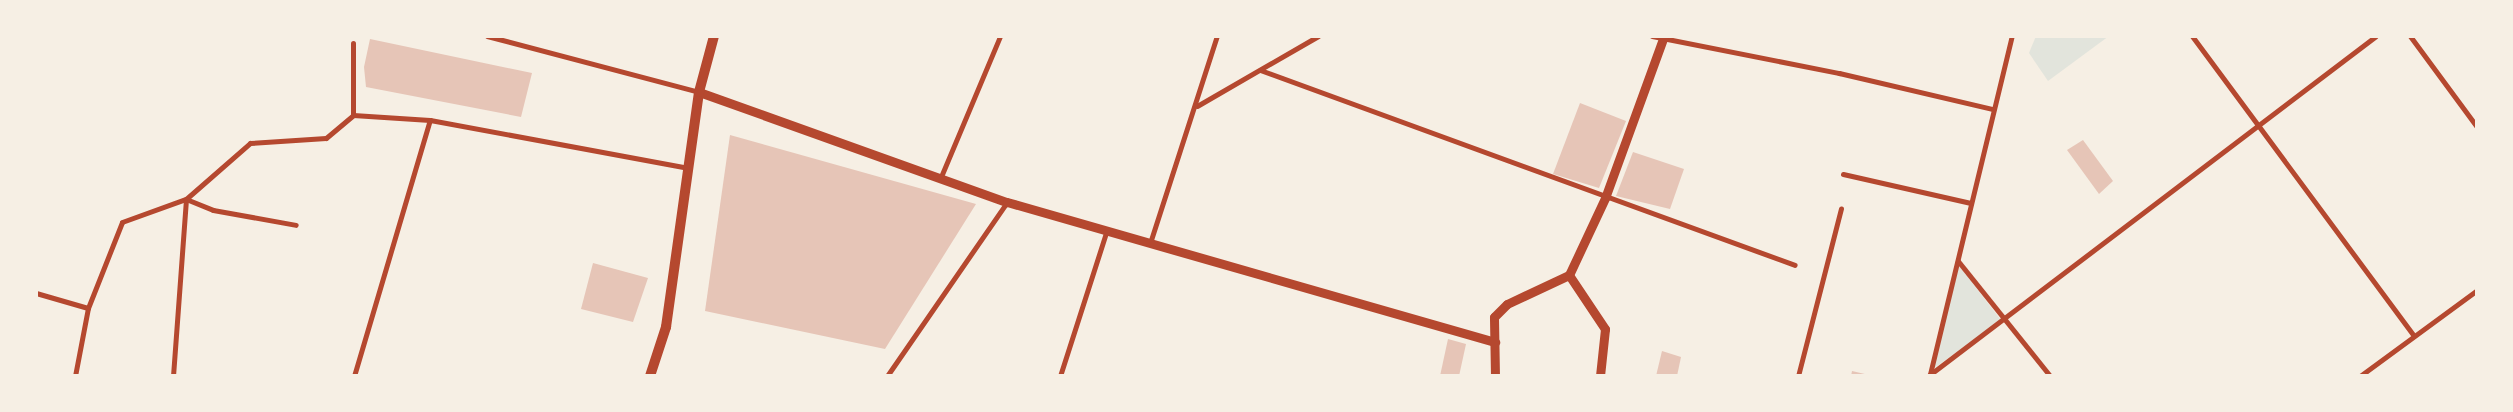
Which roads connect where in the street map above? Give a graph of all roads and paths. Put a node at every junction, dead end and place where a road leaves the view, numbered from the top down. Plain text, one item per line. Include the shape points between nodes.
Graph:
1 (487, 36) edge
2 (714, 36) edge
3 (1000, 36) edge
4 (1217, 36) edge
5 (1318, 36) edge
6 (1652, 36) edge
7 (2012, 36) edge
8 (2192, 36) edge
9 (2376, 36) edge
10 (2410, 36) edge
11 (1663, 38) edge
12 (353, 43) dead end
13 (1260, 70) junction
14 (699, 92) junction
15 (1197, 106) junction
16 (1992, 109) junction
17 (353, 115) junction
18 (430, 120) junction
19 (2259, 126) junction
20 (2477, 128) edge
21 (689, 168) junction
22 (1843, 174) dead end
23 (940, 179) junction
24 (1605, 198) junction
25 (186, 199) junction
26 (1007, 202) junction
27 (1971, 203) junction
28 (1841, 208) dead end
29 (296, 225) dead end
30 (1107, 230) junction
31 (1150, 242) junction
32 (1958, 262) junction
33 (1795, 264) dead end
34 (1569, 275) junction
35 (2477, 290) edge
36 (36, 293) edge
37 (88, 308) junction
38 (2004, 321) junction
39 (2414, 336) junction
40 (1495, 342) junction
41 (1930, 375) edge
42 (75, 376) edge
43 (173, 376) edge
44 (354, 376) edge
45 (650, 376) edge
46 (887, 376) edge
47 (1060, 376) edge
48 (1495, 376) edge
49 (1600, 376) edge
50 (1798, 376) edge
51 (2050, 376) edge
52 (2360, 376) edge

1 - 14 street
2 - 14 main road
3 - 23 street
4 - 15 street
5 - 13 street
6 - 11 street
7 - 16 street
8 - 19 street
9 - 19 street
10 - 20 street
11 - 16 street via 1839,72
11 - 24 street
12 - 17 street
13 - 15 street
13 - 24 street
14 - 21 main road
14 - 23 street
15 - 31 street
16 - 27 street
17 - 18 street
17 - 25 street via 326,138 250,143
18 - 21 street
18 - 44 street
19 - 38 street
19 - 39 street
21 - 45 main road via 666,326
22 - 27 street
23 - 26 street
24 - 33 street
24 - 34 street
25 - 29 street via 213,210
25 - 37 street via 122,222
25 - 43 street
26 - 30 street
26 - 46 street
27 - 32 street
28 - 50 street
30 - 31 street
30 - 47 street
31 - 40 street
32 - 38 street
32 - 41 street
34 - 40 street via 1507,304 1494,317
34 - 49 street via 1604,329
35 - 39 street
36 - 37 street
37 - 42 street
38 - 41 street
38 - 51 street
39 - 52 street
40 - 48 street

